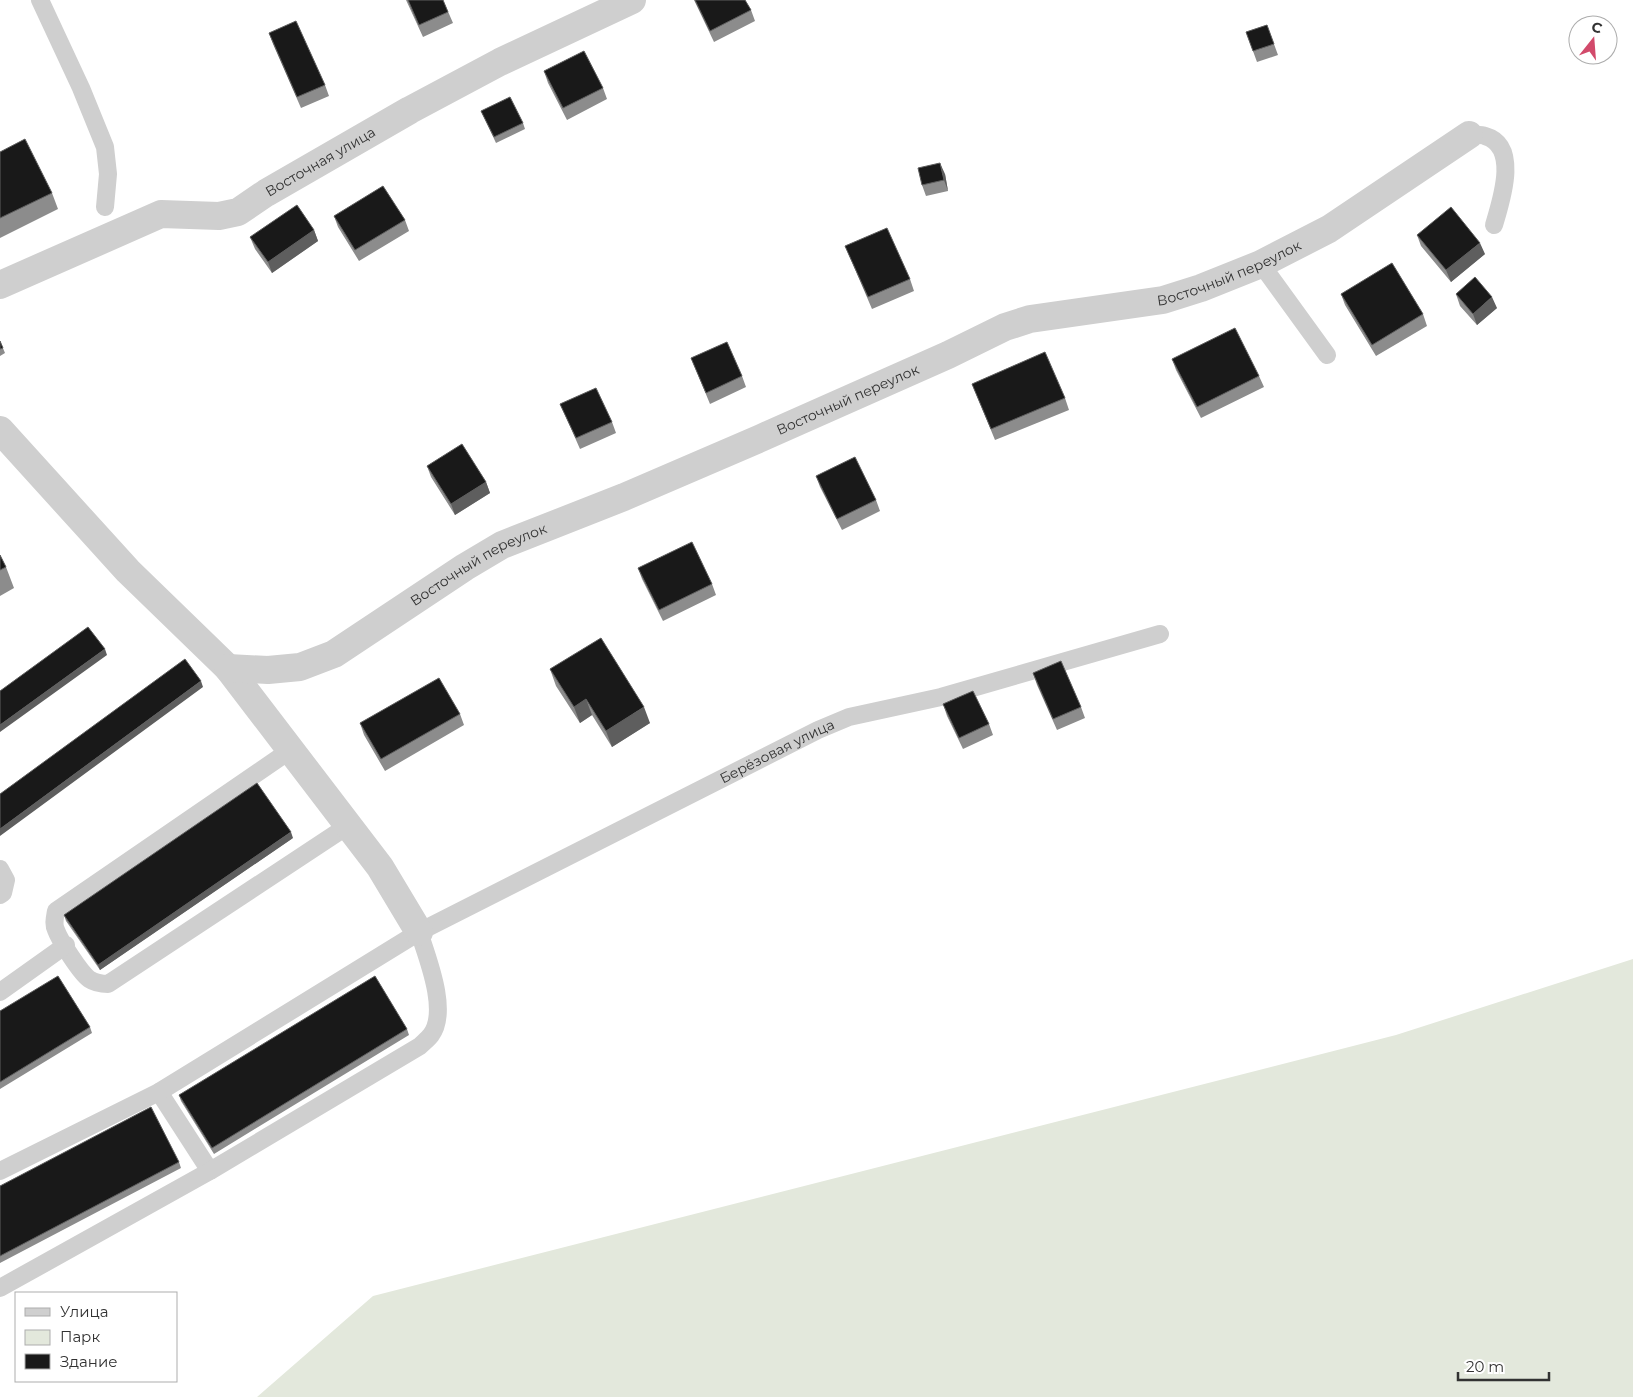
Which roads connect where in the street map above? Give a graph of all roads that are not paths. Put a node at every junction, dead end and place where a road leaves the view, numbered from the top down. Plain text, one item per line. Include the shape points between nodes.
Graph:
1 (40, 0) edge
2 (632, 0) edge
3 (1469, 135) joint
4 (105, 207) dead end
5 (1494, 225) dead end
6 (1261, 264) junction
7 (0, 285) edge
8 (1327, 355) dead end
9 (0, 430) edge
10 (1160, 634) dead end
11 (228, 668) junction
12 (292, 749) junction
13 (349, 825) junction
14 (0, 869) edge
15 (0, 895) edge
16 (419, 932) junction
17 (66, 945) junction
18 (0, 992) edge
19 (159, 1092) junction
20 (0, 1171) edge
21 (210, 1171) junction
22 (0, 1288) edge

1 - 4 lane via 105,147 108,174
2 - 7 street, Восточная улица via 500,62 410,110 266,192 238,212 219,216 161,214
3 - 5 lane via 1485,136 1498,144 1506,166 1504,190
3 - 6 street, Восточный переулок via 1329,229
6 - 8 lane
6 - 11 street, Восточный переулок via 1163,300 1030,319 1005,327 752,442 502,545 334,654 300,667 268,670
9 - 11 street via 128,570
10 - 16 lane, Берёзовая улица via 941,697 849,717
11 - 12 street
12 - 13 street
12 - 17 lane via 56,911 56,930
13 - 16 street via 380,867
13 - 17 lane via 108,984 89,978 72,958
14 - 15 lane via 6,880 4,893
16 - 19 lane, Берёзовая улица
16 - 21 lane via 438,995 437,1022 432,1034 420,1046
17 - 18 lane
19 - 20 lane, Берёзовая улица
19 - 21 lane
21 - 22 lane

